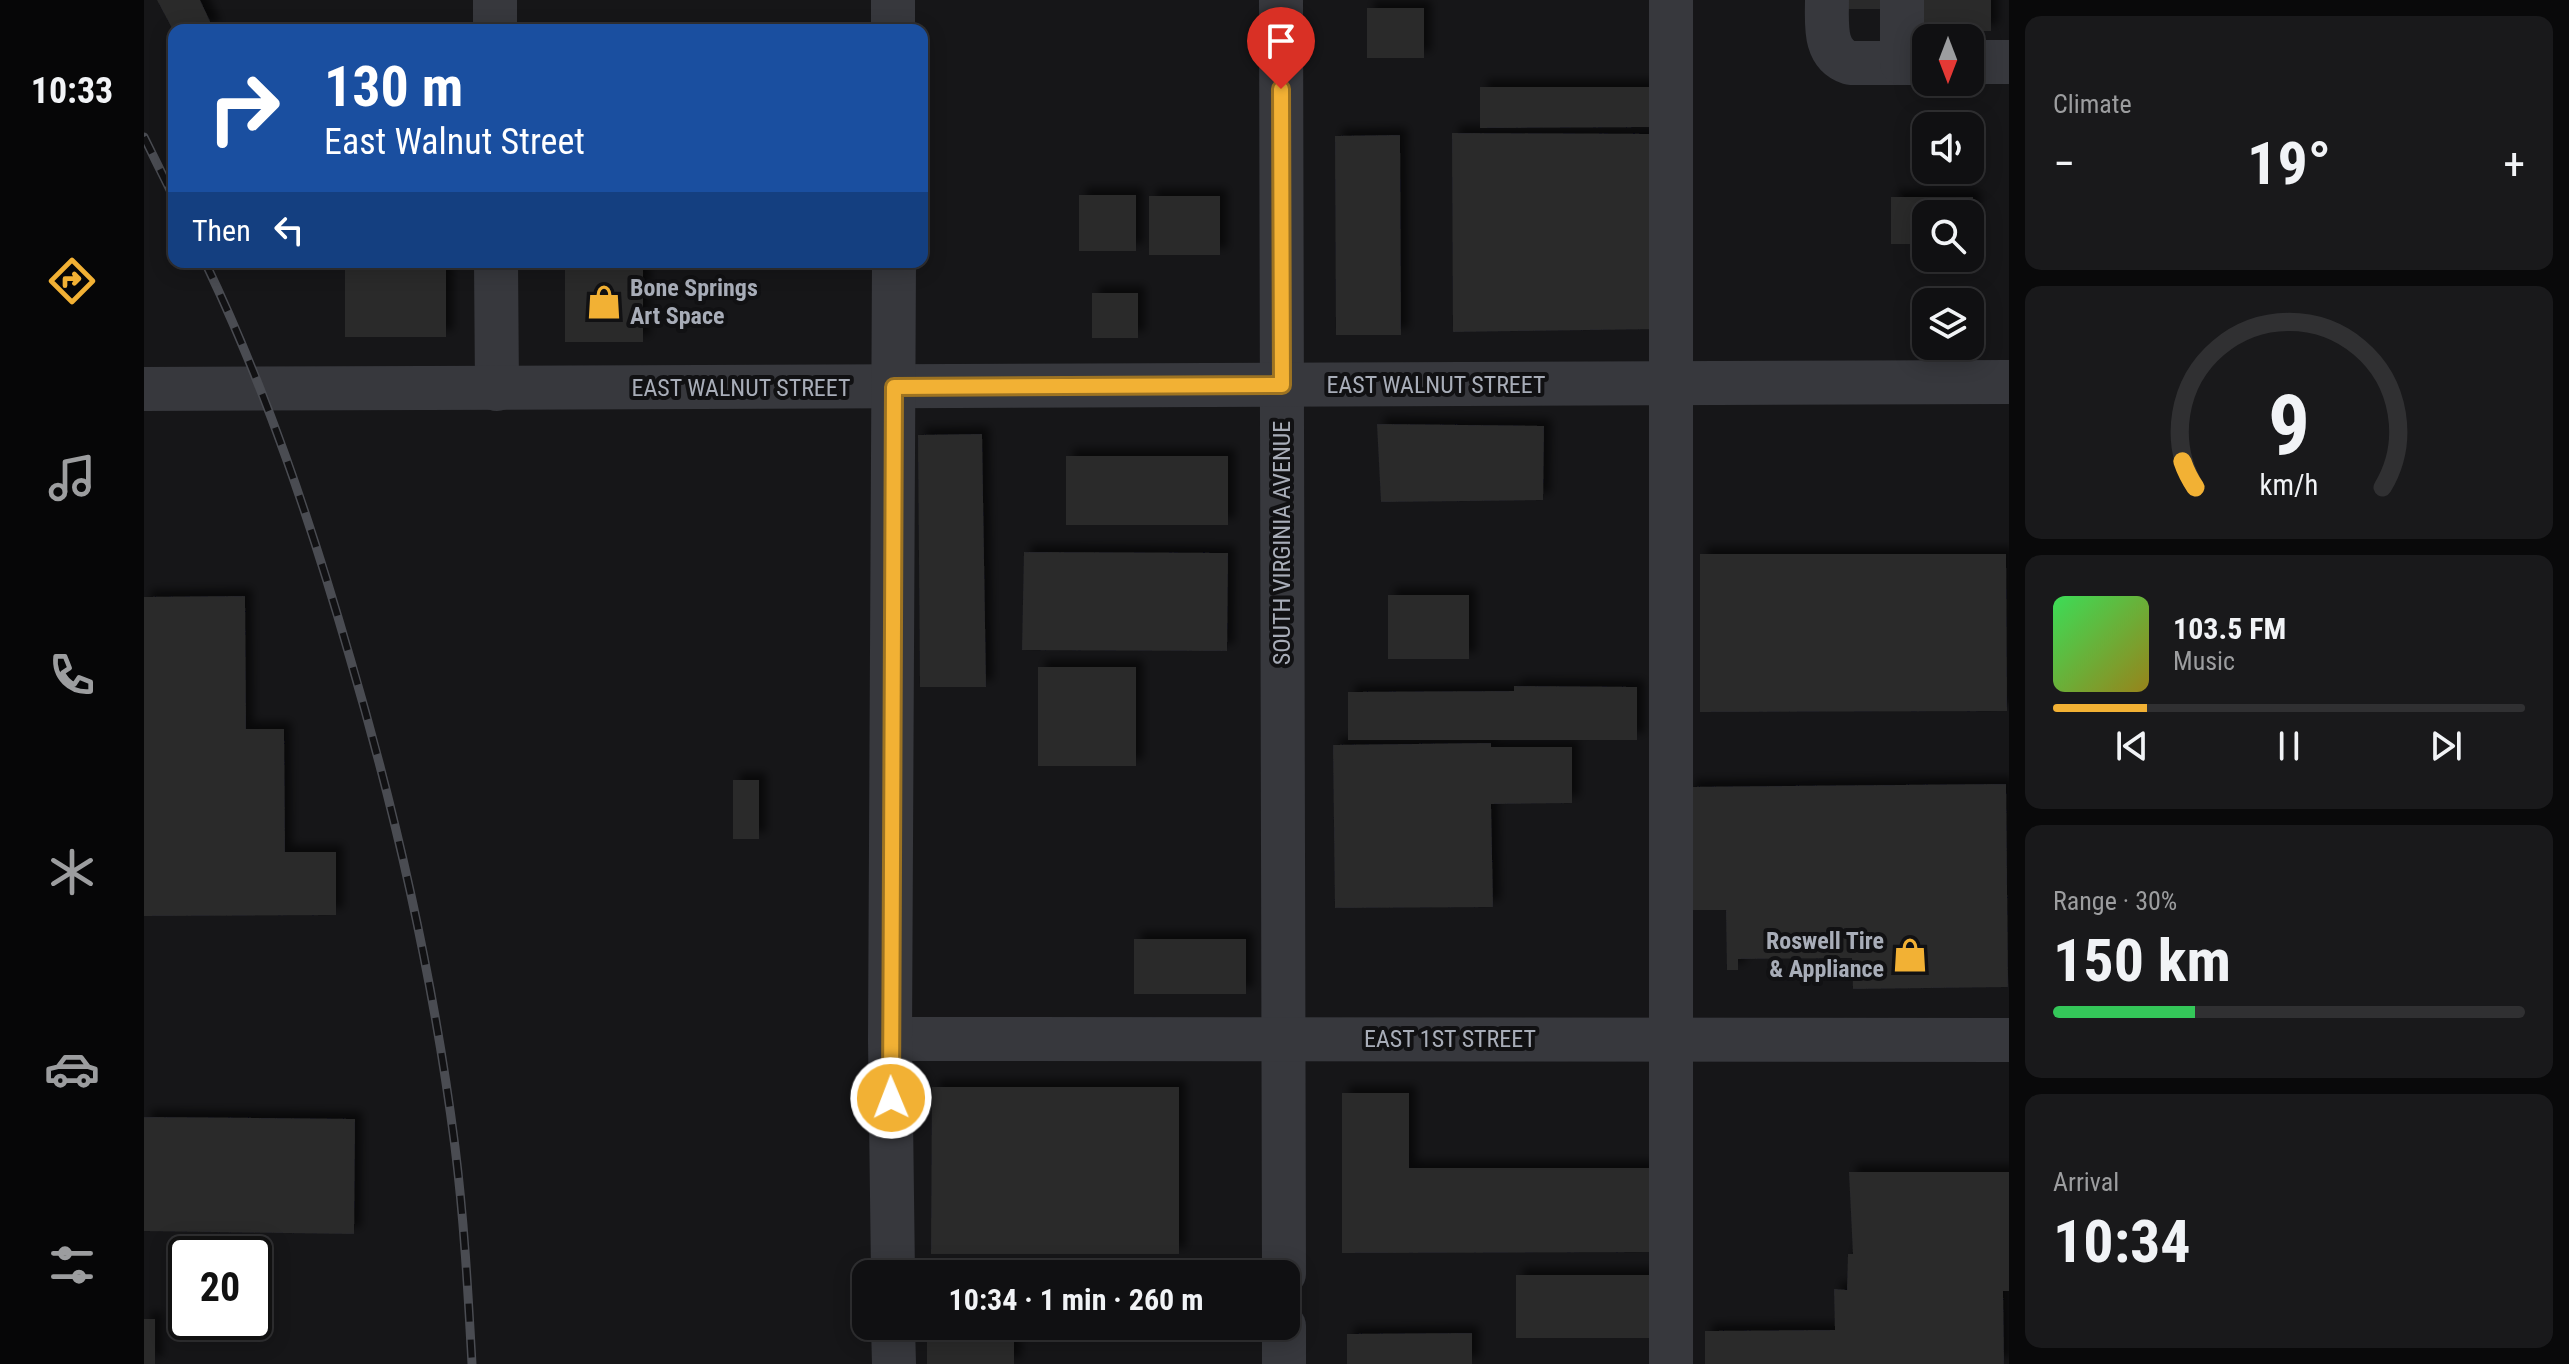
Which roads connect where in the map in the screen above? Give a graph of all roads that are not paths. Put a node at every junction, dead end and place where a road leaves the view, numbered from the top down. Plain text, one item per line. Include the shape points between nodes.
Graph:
1 (495, 0) edge
2 (893, 0) edge
3 (1281, 0) edge
4 (1671, 0) edge
5 (1827, 0) edge
6 (1902, 0) edge
7 (495, 24) edge
8 (893, 24) edge
9 (1912, 52) edge
10 (1984, 62) edge
11 (2009, 62) edge
12 (1912, 63) edge
13 (496, 268) edge
14 (894, 268) edge
15 (2009, 382) edge
16 (1671, 384) junction
17 (1282, 385) junction
18 (894, 387) junction
19 (144, 389) edge
20 (497, 389) junction
21 (890, 1039) junction
22 (1282, 1039) junction
23 (1670, 1039) junction
24 (2009, 1040) edge
25 (893, 1260) edge
26 (1284, 1260) edge
27 (893, 1340) edge
28 (1284, 1340) edge
29 (894, 1364) edge
30 (1284, 1364) edge
31 (1671, 1364) edge

1 - 7 street
2 - 8 street
3 - 17 street, SOUTH VIRGINIA AVENUE
4 - 16 street
5 - 12 street via 1827,34 1839,59
6 - 9 street
10 - 11 street
13 - 20 street
14 - 18 street
15 - 16 street, EAST WALNUT STREET
16 - 17 street, EAST WALNUT STREET
16 - 23 street
17 - 18 street, EAST WALNUT STREET
17 - 22 street, SOUTH VIRGINIA AVENUE
18 - 20 street, EAST WALNUT STREET
18 - 21 street
19 - 20 street, EAST WALNUT STREET
21 - 22 street, EAST 1ST STREET
21 - 25 street
22 - 23 street, EAST 1ST STREET
22 - 26 street, SOUTH VIRGINIA AVENUE
23 - 24 street, EAST 1ST STREET
23 - 31 street
27 - 29 street
28 - 30 street

